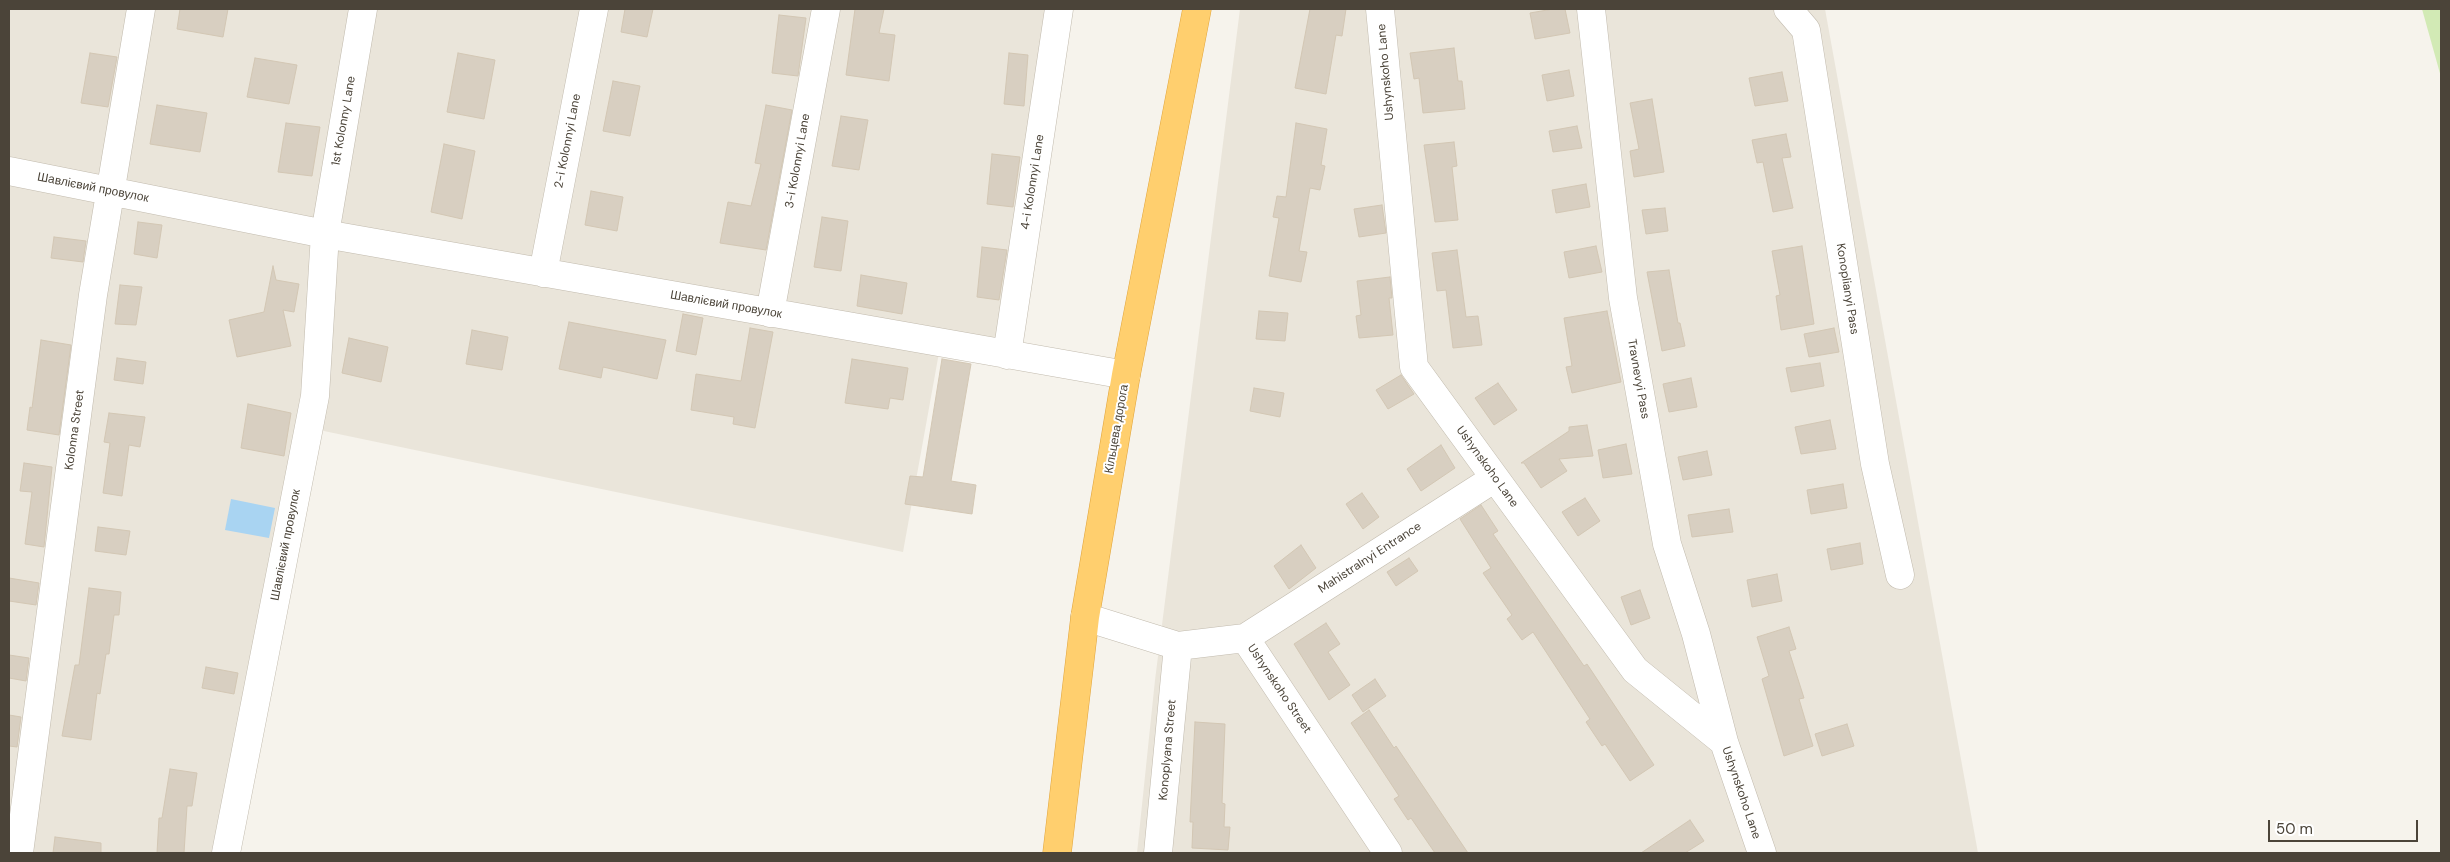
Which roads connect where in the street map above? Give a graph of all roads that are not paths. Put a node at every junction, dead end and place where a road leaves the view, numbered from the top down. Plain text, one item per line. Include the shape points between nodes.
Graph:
1 (141, 9) edge
2 (363, 9) edge
3 (594, 9) edge
4 (826, 9) edge
5 (1059, 9) edge
6 (1197, 9) edge
7 (1380, 9) edge
8 (1591, 9) edge
9 (1788, 9) edge
10 (9, 171) edge
11 (111, 191) junction
12 (325, 234) junction
13 (543, 273) junction
14 (770, 313) junction
15 (1007, 355) junction
16 (1126, 376) junction
17 (1495, 478) junction
18 (1900, 574) dead end
19 (1085, 617) junction
20 (1246, 638) junction
21 (1178, 646) junction
22 (1724, 742) junction
23 (19, 853) edge
24 (226, 853) edge
25 (1057, 853) edge
26 (1158, 853) edge
27 (1388, 853) edge
28 (1762, 853) edge

1 - 11 street, Kolonna Street
2 - 12 street, 1st Kolonny Lane
3 - 13 street, 2-i Kolonnyi Lane
4 - 14 street, 3-i Kolonnyi Lane
5 - 15 street, 4-i Kolonnyi Lane
6 - 16 highway, Кільцева дорога
7 - 17 street, Ushynskoho Lane via 1414,367
8 - 22 street, Travnevyi Pass via 1623,298 1666,534
9 - 18 street, Konoplianyi Pass via 1806,30 1875,464
10 - 11 street, Шавлієвий провулок
11 - 12 street, Шавлієвий провулок
11 - 23 street, Kolonna Street via 92,305
12 - 13 street, Шавлієвий провулок
12 - 24 street, Шавлієвий провулок via 315,396
13 - 14 street, Шавлієвий провулок
14 - 15 street, Шавлієвий провулок
15 - 16 street, Шавлієвий провулок
16 - 19 highway, Кільцева дорога
17 - 20 street, Mahistralnyi Entrance
17 - 22 street, Ushynskoho Lane via 1635,670
19 - 21 street, Ushynskoho Street
19 - 25 highway, Кільцева дорога
20 - 21 street, Ushynskoho Street
20 - 27 street, Ushynskoho Street
21 - 26 street, Konoplyana Street
22 - 28 street, Ushynskoho Lane

